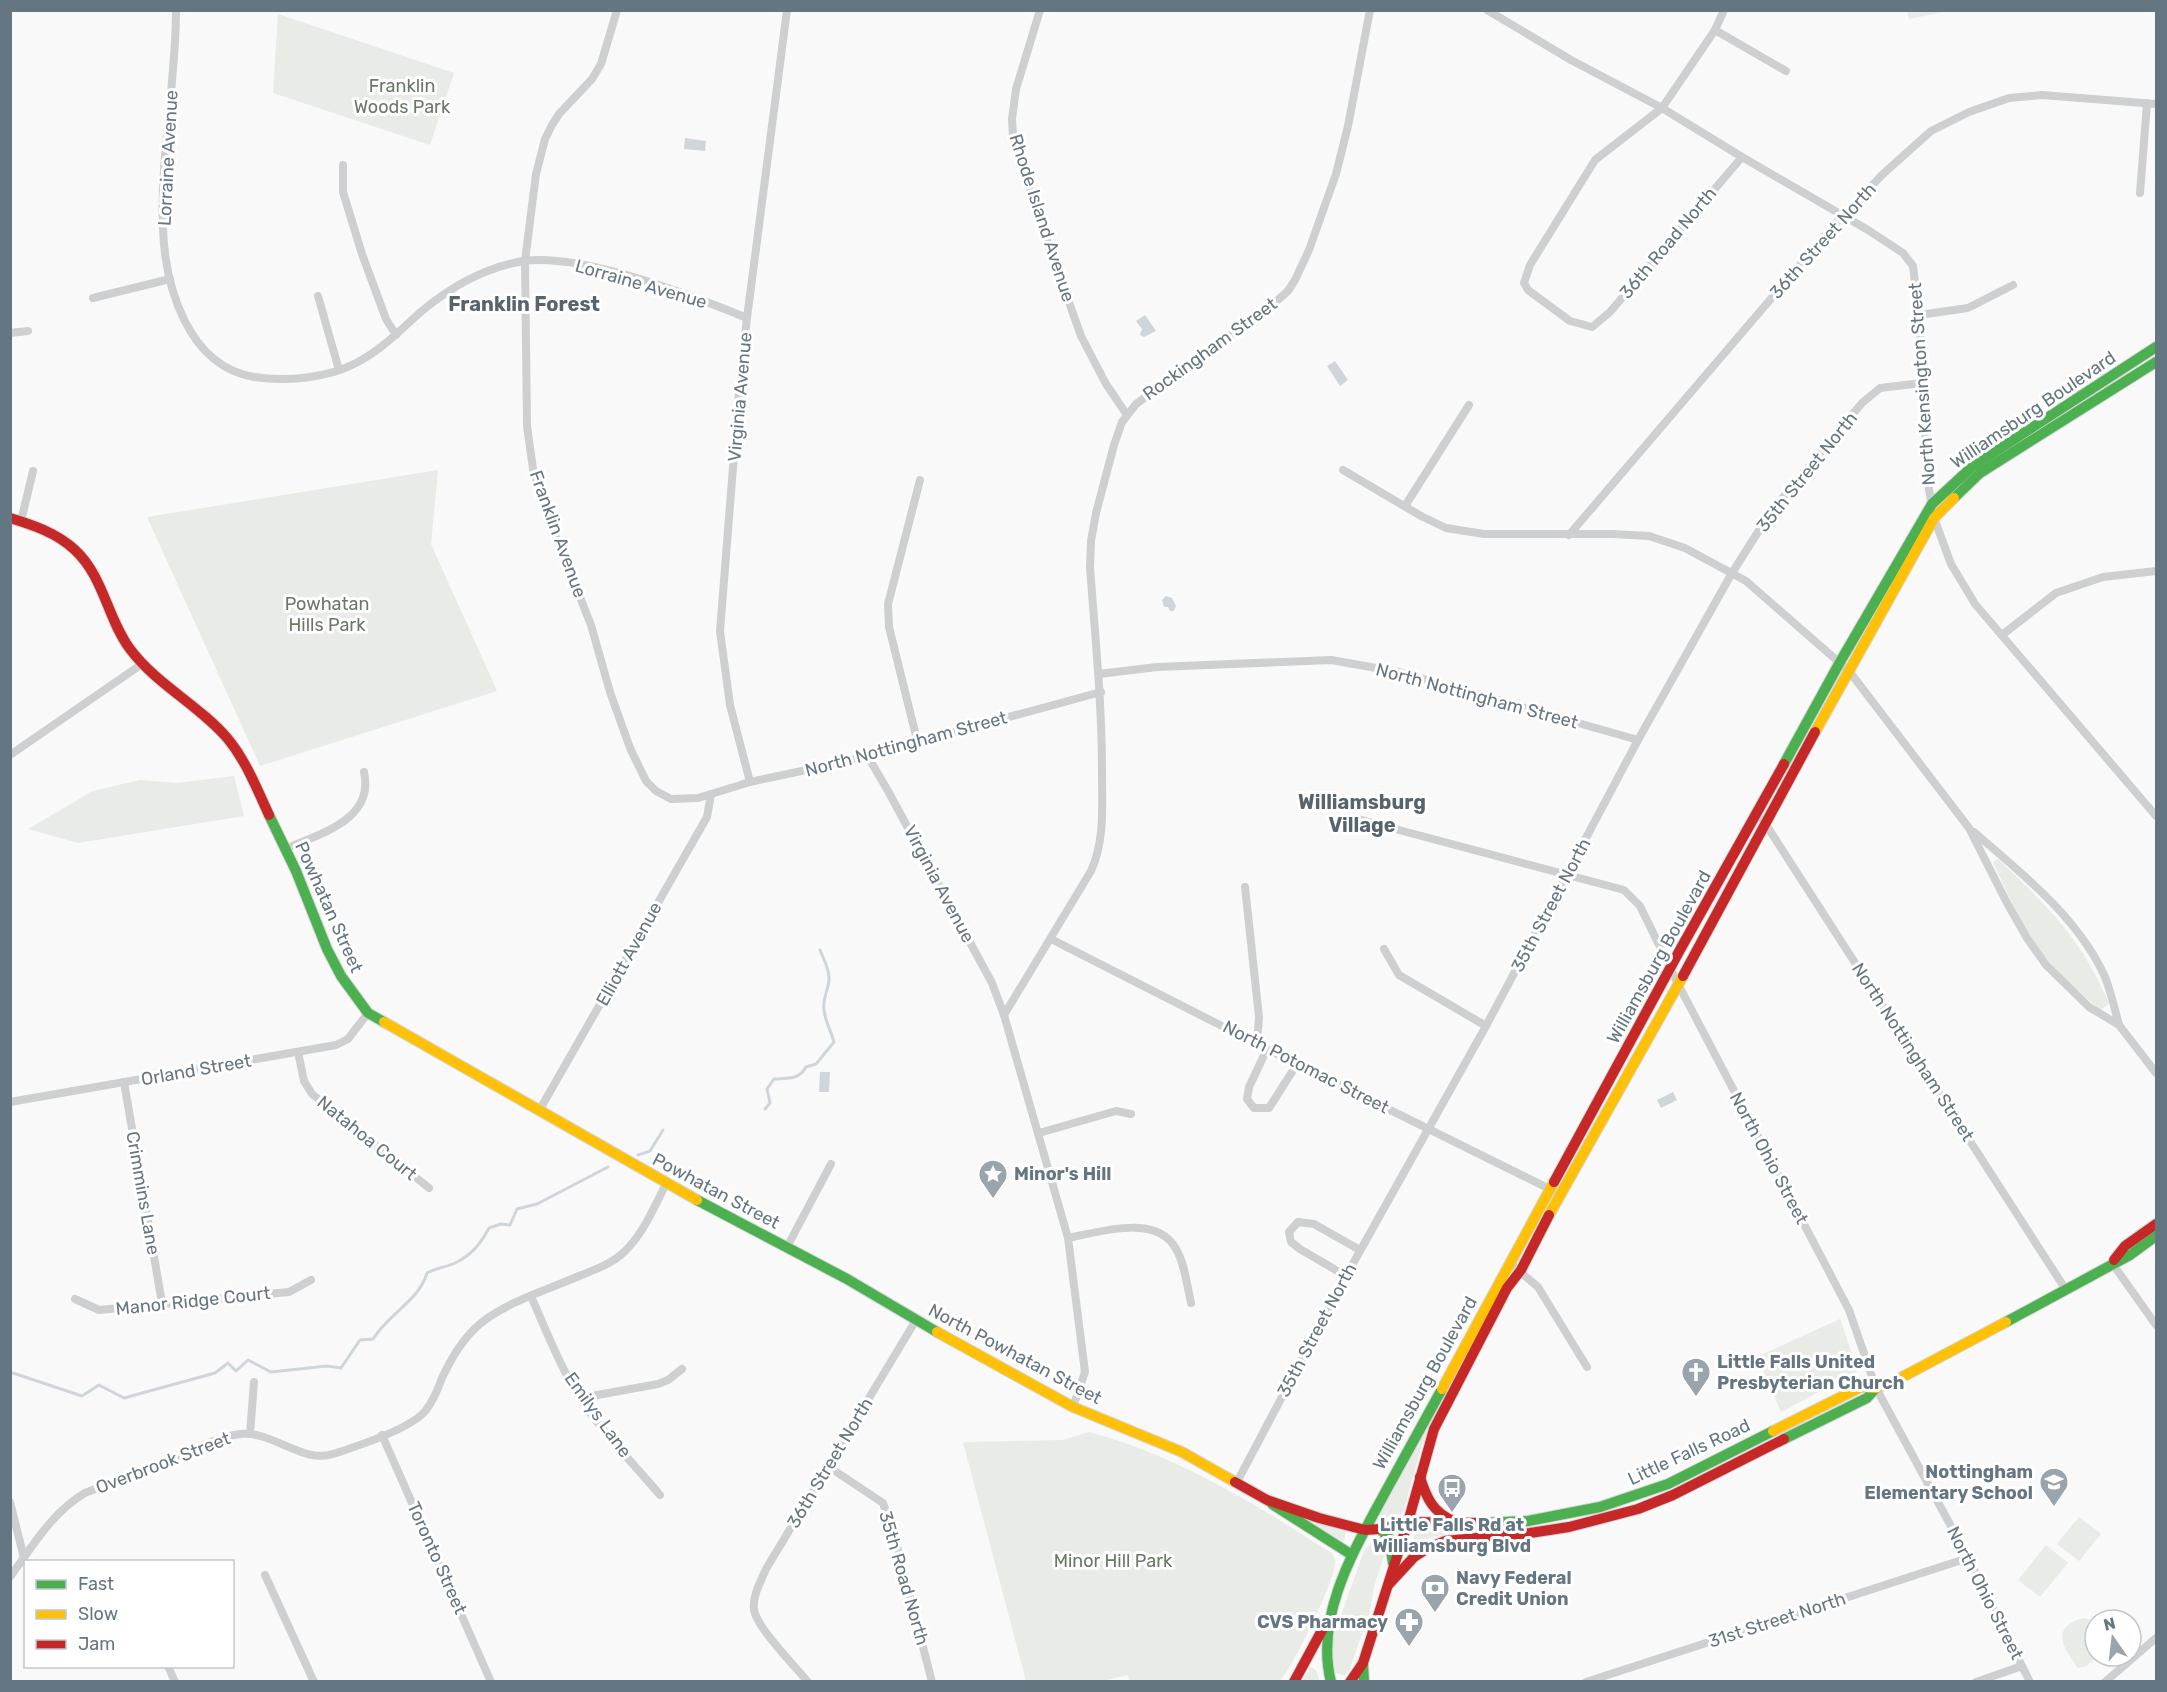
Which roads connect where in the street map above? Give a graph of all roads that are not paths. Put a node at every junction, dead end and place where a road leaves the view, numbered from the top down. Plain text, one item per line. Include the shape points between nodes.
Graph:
1 (176, 10) edge
2 (617, 10) edge
3 (787, 10) edge
4 (1040, 10) edge
5 (1370, 10) edge
6 (1487, 10) edge
7 (1724, 10) edge
8 (1715, 30) junction
9 (1786, 71) dead end
10 (2147, 103) junction
11 (2157, 104) edge
12 (1662, 108) junction
13 (1742, 157) junction
14 (343, 165) dead end
15 (2140, 193) dead end
16 (1843, 215) junction
17 (525, 261) junction
18 (170, 279) junction
19 (2013, 285) dead end
20 (318, 296) dead end
21 (93, 298) dead end
22 (1919, 315) junction
23 (747, 318) junction
24 (28, 331) dead end
25 (10, 333) edge
26 (396, 335) junction
27 (2157, 347) edge
28 (2157, 362) edge
29 (339, 370) junction
30 (1922, 383) junction
31 (1469, 405) dead end
32 (1127, 415) junction
33 (1343, 470) dead end
34 (33, 471) dead end
35 (920, 480) dead end
36 (1932, 504) junction
37 (1405, 506) junction
38 (1934, 518) junction
39 (16, 520) edge
40 (1569, 535) junction
41 (2157, 571) edge
42 (1732, 573) junction
43 (2002, 635) junction
44 (1839, 662) junction
45 (142, 664) junction
46 (1849, 671) junction
47 (1099, 674) junction
48 (1101, 692) junction
49 (917, 740) junction
50 (1638, 740) junction
51 (10, 754) edge
52 (867, 755) junction
53 (364, 772) dead end
54 (750, 782) junction
55 (711, 794) junction
56 (2157, 816) edge
57 (1354, 818) dead end
58 (1761, 818) junction
59 (1969, 828) junction
60 (285, 849) junction
61 (1567, 876) junction
62 (1245, 886) dead end
63 (1051, 939) junction
64 (1384, 949) dead end
65 (1671, 969) junction
66 (1678, 984) junction
67 (368, 1013) junction
68 (1004, 1016) junction
69 (2119, 1025) junction
70 (1486, 1026) junction
71 (1257, 1042) junction
72 (1268, 1049) junction
73 (298, 1052) junction
74 (1297, 1064) junction
75 (2157, 1073) edge
76 (124, 1082) junction
77 (10, 1102) edge
78 (538, 1111) junction
79 (1131, 1114) dead end
80 (1430, 1128) junction
81 (1039, 1134) junction
82 (831, 1164) dead end
83 (666, 1184) junction
84 (429, 1188) dead end
85 (1555, 1192) junction
86 (2157, 1224) edge
87 (2157, 1236) edge
88 (1068, 1238) junction
89 (787, 1247) junction
90 (1360, 1251) junction
91 (1510, 1263) junction
92 (2112, 1263) junction
93 (1521, 1270) junction
94 (1346, 1276) junction
95 (847, 1279) joint
96 (311, 1280) dead end
97 (2066, 1290) junction
98 (531, 1296) junction
99 (75, 1299) dead end
100 (162, 1303) junction
101 (1191, 1303) dead end
102 (916, 1320) junction
103 (2157, 1325) edge
104 (1587, 1367) dead end
105 (682, 1369) dead end
106 (254, 1382) dead end
107 (1876, 1388) junction
108 (580, 1398) junction
109 (1072, 1407) junction
110 (250, 1434) junction
111 (382, 1435) junction
112 (829, 1467) junction
113 (1420, 1476) junction
114 (1237, 1482) junction
115 (660, 1495) dead end
116 (1267, 1500) junction
117 (10, 1502) edge
118 (1408, 1522) junction
119 (1462, 1524) junction
120 (1380, 1529) junction
121 (1365, 1530) junction
122 (1352, 1555) junction
123 (24, 1558) junction
124 (1968, 1558) junction
125 (1393, 1566) junction
126 (265, 1575) dead end
127 (10, 1576) edge
128 (1386, 1587) junction
129 (1333, 1608) junction
130 (2157, 1638) edge
131 (1363, 1663) junction
132 (2022, 1666) junction
133 (169, 1668) edge
134 (175, 1682) edge
135 (314, 1682) edge
136 (491, 1682) edge
137 (808, 1682) edge
138 (932, 1682) edge
139 (1294, 1682) edge
140 (1331, 1682) edge
141 (1350, 1682) edge
142 (1364, 1682) edge
143 (1586, 1682) edge
144 (1976, 1682) edge
145 (2030, 1682) edge
146 (2105, 1682) edge

1 - 18 street, Lorraine Avenue via 163,229
2 - 17 street, Franklin Avenue via 601,64 559,114 545,139 532,194
3 - 23 street, Virginia Avenue
4 - 32 street, Rhode Island Avenue via 1016,89 1013,136 1077,326 1091,360
5 - 32 street, Rockingham Street via 1339,165 1295,280 1271,306 1162,383
6 - 12 street, North Kensington Street
7 - 8 street
8 - 9 street
8 - 12 street
10 - 11 street, 36th Street North
10 - 15 street
10 - 16 street, 36th Street North via 2042,95 2009,98 1969,112 1931,131
12 - 13 street, North Kensington Street
12 - 13 street, 36th Road North via 1595,160 1536,256 1524,283 1570,321 1592,327 1610,312
13 - 16 street, North Kensington Street
14 - 26 street via 343,192 362,254 386,320
16 - 22 street, North Kensington Street via 1903,253 1913,266
16 - 40 street, 36th Street North
17 - 23 street, Lorraine Avenue via 547,260 602,269
17 - 26 street, Lorraine Avenue via 494,268 460,284
17 - 55 street, Franklin Avenue via 527,426 533,469 545,509 591,625 610,692 640,772 656,791 671,799
18 - 21 street
18 - 29 street, Lorraine Avenue via 192,336 221,364 247,375 274,379
19 - 22 street via 1968,308
20 - 29 street
22 - 30 street, North Kensington Street
23 - 54 street, Virginia Avenue via 720,631 730,705
24 - 25 street
26 - 29 street, Lorraine Avenue via 375,353
27 - 36 main road, Williamsburg Boulevard via 1973,466
28 - 38 main road, Williamsburg Boulevard via 1980,473
30 - 36 street, North Kensington Street
30 - 42 street, 35th Street North via 1880,388 1862,404 1770,513
31 - 37 street
32 - 47 street, Rockingham Street via 1114,445 1091,541
33 - 37 street
34 - 39 street
35 - 49 street via 888,604 889,627
36 - 38 street, North Kensington Street
36 - 44 main road, Williamsburg Boulevard
37 - 40 street via 1446,528 1484,534
38 - 43 street, North Kensington Street via 1957,574 1975,604
38 - 46 main road, Williamsburg Boulevard
39 - 45 main road, Powhatan Street via 59,536 84,559 98,581 117,629
40 - 42 street via 1649,536 1685,548
41 - 43 street via 2103,577 2056,593
42 - 44 street
42 - 50 street, 35th Street North
43 - 56 street, North Kensington Street
44 - 46 street
44 - 58 main road, Williamsburg Boulevard
45 - 51 street
45 - 60 main road, Powhatan Street via 208,719 239,754
46 - 58 main road, Williamsburg Boulevard
46 - 59 street
47 - 48 street, Rockingham Street
47 - 50 street, North Nottingham Street via 1157,667 1331,660 1399,672
48 - 49 street, North Nottingham Street
48 - 63 street, Rockingham Street via 1099,849 1091,871
49 - 52 street, North Nottingham Street
50 - 61 street, 35th Street North
52 - 54 street, North Nottingham Street
52 - 68 street, Virginia Avenue via 988,975
53 - 60 street via 364,795 353,815
54 - 55 street, North Nottingham Street
55 - 78 street, Elliott Avenue via 707,817
57 - 61 street, North Ohio Street
58 - 65 main road, Williamsburg Boulevard
58 - 66 main road, Williamsburg Boulevard
58 - 97 street, North Nottingham Street
59 - 69 street via 2007,903 2046,965 2089,1007
59 - 69 street via 2058,908 2082,939 2105,977
60 - 67 main road, Powhatan Street via 342,979
61 - 65 street, North Ohio Street via 1624,890 1640,906
61 - 70 street, 35th Street North
62 - 71 street via 1259,1017
63 - 68 street, Rockingham Street
63 - 71 street, North Potomac Street
64 - 70 street via 1399,975
65 - 66 street, North Ohio Street
65 - 85 main road, Williamsburg Boulevard
66 - 85 main road, Williamsburg Boulevard
66 - 107 street, North Ohio Street via 1849,1310
67 - 73 street, Orland Street via 345,1042
67 - 78 main road, Powhatan Street
68 - 81 street, Virginia Avenue
69 - 75 street
70 - 80 street, 35th Street North
71 - 72 street, North Potomac Street
72 - 74 street, North Potomac Street
72 - 74 street via 1249,1087 1247,1099 1254,1108 1269,1108
73 - 76 street, Orland Street
73 - 84 street, Natahoa Court via 304,1081 312,1094
74 - 80 street, North Potomac Street
76 - 77 street, Orland Street
76 - 100 street, Crimmins Lane
78 - 83 main road, Powhatan Street
79 - 81 street via 1116,1111
80 - 85 street, North Potomac Street
80 - 90 street, 35th Street North
81 - 88 street, Virginia Avenue
82 - 89 street
83 - 89 main road, Powhatan Street
83 - 98 street, Overbrook Street via 632,1244 617,1258
85 - 91 main road, Williamsburg Boulevard
85 - 93 main road, Williamsburg Boulevard
86 - 92 main road, Little Falls Road via 2125,1246
87 - 92 main road, Little Falls Road
88 - 101 street via 1115,1229 1148,1228 1167,1235 1178,1250
88 - 109 street, Virginia Avenue via 1085,1372
89 - 95 main road, Powhatan Street
90 - 94 street, 35th Street North
90 - 94 street via 1314,1224 1298,1222 1289,1232 1291,1242 1300,1249
91 - 93 street
91 - 121 main road, Williamsburg Boulevard
92 - 97 main road, Little Falls Road
92 - 103 street
93 - 104 street via 1538,1287
93 - 113 main road, Williamsburg Boulevard via 1507,1288 1434,1428
94 - 114 street, 35th Street North
95 - 102 main road, North Powhatan Street
96 - 100 street, Manor Ridge Court via 289,1292
97 - 107 main road, Little Falls Road
98 - 108 street, Emilys Lane
98 - 111 street, Overbrook Street via 493,1315 469,1335 425,1412 409,1424
99 - 100 street, Manor Ridge Court via 99,1310
102 - 109 main road, North Powhatan Street
102 - 112 street, 36th Street North
105 - 108 street via 658,1384
106 - 110 street
107 - 119 main road, Little Falls Road via 1861,1387 1668,1484 1634,1497 1528,1521
107 - 124 street, North Ohio Street
107 - 128 main road, Little Falls Road via 1867,1398 1673,1495 1603,1520 1569,1527 1445,1541 1414,1557
108 - 115 street, Emilys Lane
109 - 114 main road, North Powhatan Street via 1158,1441
110 - 111 street, Overbrook Street via 322,1456
110 - 123 street, Overbrook Street via 218,1440 85,1493 66,1505
111 - 136 street, Toronto Street
112 - 137 street, 36th Street North via 766,1569 757,1589 754,1610 771,1638
112 - 138 street, 35th Road North via 883,1503
113 - 118 main road, Williamsburg Boulevard
113 - 119 main road via 1424,1494 1437,1513
114 - 116 main road, North Powhatan Street
116 - 121 main road, North Powhatan Street
116 - 122 main road, North Powhatan Street
117 - 123 street
118 - 119 main road, Little Falls Road
118 - 120 main road, Little Falls Road
118 - 125 main road, Williamsburg Boulevard
120 - 121 main road, Little Falls Road
120 - 125 main road via 1389,1538
121 - 122 main road, Williamsburg Boulevard
122 - 129 main road, Williamsburg Boulevard
123 - 127 street, Overbrook Street
124 - 132 street, North Ohio Street
124 - 143 street, 31st Street North
125 - 128 main road, Williamsburg Boulevard
126 - 135 street
128 - 131 main road, Williamsburg Boulevard
129 - 139 main road
129 - 140 main road, Williamsburg Boulevard via 1324,1656
130 - 146 street
131 - 141 main road, Williamsburg Boulevard
131 - 142 main road
132 - 144 street
132 - 145 street, North Ohio Street
133 - 134 street

